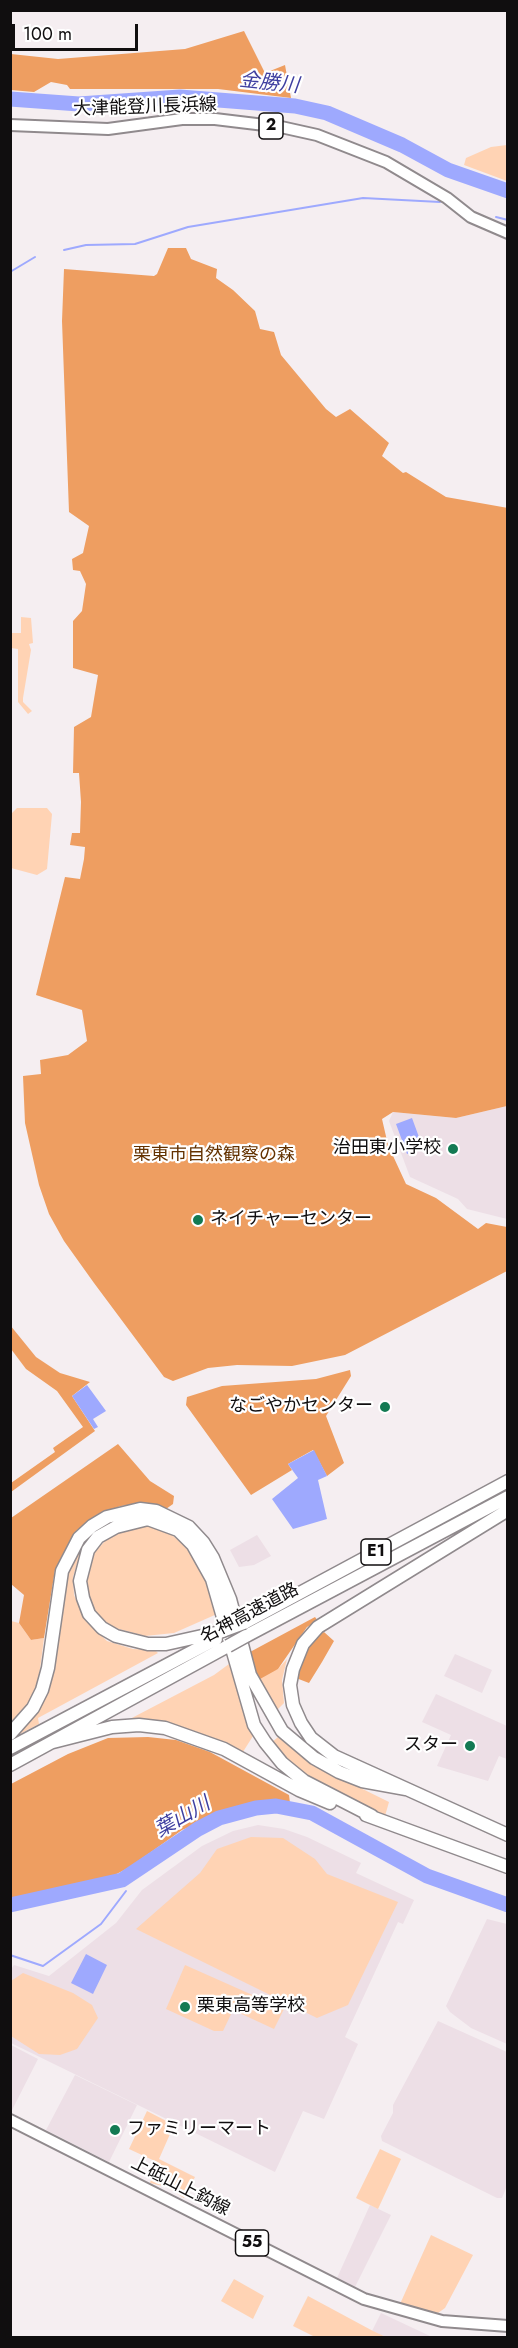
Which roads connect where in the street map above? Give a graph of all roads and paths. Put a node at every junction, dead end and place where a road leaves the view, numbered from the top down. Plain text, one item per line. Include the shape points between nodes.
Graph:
1 (10, 125) edge
2 (507, 233) edge
3 (507, 1481) edge
4 (507, 1497) edge
5 (507, 1510) edge
6 (224, 1638) junction
7 (10, 1734) edge
8 (53, 1742) junction
9 (10, 1748) edge
10 (10, 1765) edge
11 (405, 1789) junction
12 (372, 1816) junction
13 (507, 1835) edge
14 (507, 1867) edge
15 (10, 2120) edge
16 (507, 2326) edge

1 - 2 main road, 大津能登川長浜線 / 2 via 108,129 182,119 215,119 308,133 386,162 471,216
3 - 6 highway, 名神高速道路 / E1, bridge via 244,1623
4 - 6 highway, 名神高速道路 / E1, bridge via 246,1636
5 - 11 highway via 318,1627 303,1644 292,1669 292,1705 311,1738 334,1756
6 - 8 highway, 名神高速道路 / E1
6 - 9 highway, 名神高速道路 / E1
6 - 12 highway via 148,1644 102,1628 89,1614 82,1598 80,1581 88,1550 98,1537 116,1527 148,1519 178,1530 194,1545 212,1579 254,1725 265,1742 304,1781
7 - 11 highway via 33,1708 42,1690 62,1571 79,1538 107,1517 140,1509 156,1511 189,1527 213,1558 230,1599 250,1675 282,1731 314,1758 339,1772
8 - 10 highway, 名神高速道路 / E1
8 - 12 highway via 112,1727 165,1728 224,1749 299,1790
11 - 13 highway
12 - 14 highway
15 - 16 main road, 上砥山上鈎線 / 55 via 364,2299 442,2321

